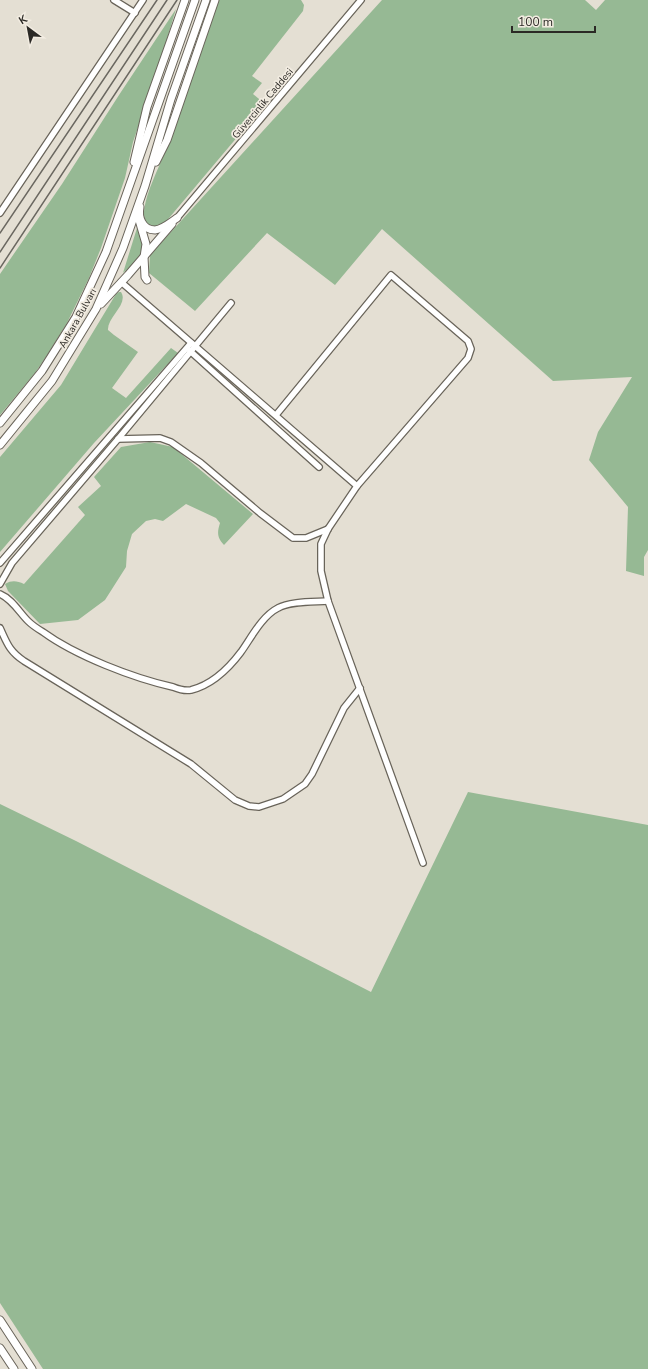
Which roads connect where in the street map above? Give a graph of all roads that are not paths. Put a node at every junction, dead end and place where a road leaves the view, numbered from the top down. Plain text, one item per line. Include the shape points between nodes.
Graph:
1 (114, 0) edge
2 (143, 0) edge
3 (185, 0) edge
4 (195, 0) edge
5 (206, 0) edge
6 (215, 0) edge
7 (361, 0) edge
8 (135, 13) junction
9 (145, 186) junction
10 (128, 192) junction
11 (139, 212) junction
12 (0, 213) edge
13 (177, 218) junction
14 (144, 257) junction
15 (147, 280) dead end
16 (121, 282) junction
17 (231, 303) dead end
18 (96, 309) junction
19 (191, 342) junction
20 (196, 347) junction
21 (186, 348) junction
22 (192, 352) junction
23 (276, 415) junction
24 (0, 423) edge
25 (118, 439) junction
26 (0, 445) edge
27 (319, 467) dead end
28 (357, 486) junction
29 (328, 529) junction
30 (0, 563) edge
31 (0, 584) edge
32 (0, 594) edge
33 (328, 602) junction
34 (0, 628) edge
35 (360, 688) junction
36 (423, 863) dead end
37 (0, 1320) edge
38 (0, 1348) edge
39 (14, 1369) edge
40 (32, 1369) edge

1 - 8 street
2 - 8 street
3 - 10 main road, Ankara Bulvarı via 147,107
4 - 10 main road, Ankara Bulvarı
5 - 9 main road, Ankara Bulvarı via 171,99
6 - 9 main road, Ankara Bulvarı via 167,140
7 - 13 street, Güvercinlik Caddesi
8 - 12 street
9 - 11 main road
9 - 18 main road, Ankara Bulvarı via 123,248
10 - 24 main road, Ankara Bulvarı via 106,252 76,317 42,371
11 - 13 main road via 143,224 155,230
11 - 14 main road via 146,244
13 - 14 main road
14 - 15 main road
14 - 16 main road
16 - 18 main road
16 - 19 street
17 - 20 street
18 - 26 main road, Ankara Bulvarı via 52,381
19 - 20 street
19 - 21 street
20 - 22 street
20 - 23 street
21 - 22 street
21 - 30 street
22 - 25 street
22 - 27 street
23 - 28 street
23 - 28 street via 391,275 468,341 471,350 468,358
25 - 29 street via 160,438 171,442 201,463 293,538 306,538
25 - 31 street via 12,563
28 - 29 street
29 - 33 street via 320,544 321,572
32 - 33 street via 45,634 94,660 154,682 190,690 208,683 222,672 255,630 278,608 299,603
33 - 35 street
34 - 35 street via 13,653 18,657 191,764 236,800 249,806 259,807 283,799 306,784 344,708
35 - 36 street
37 - 40 main road
38 - 39 main road

